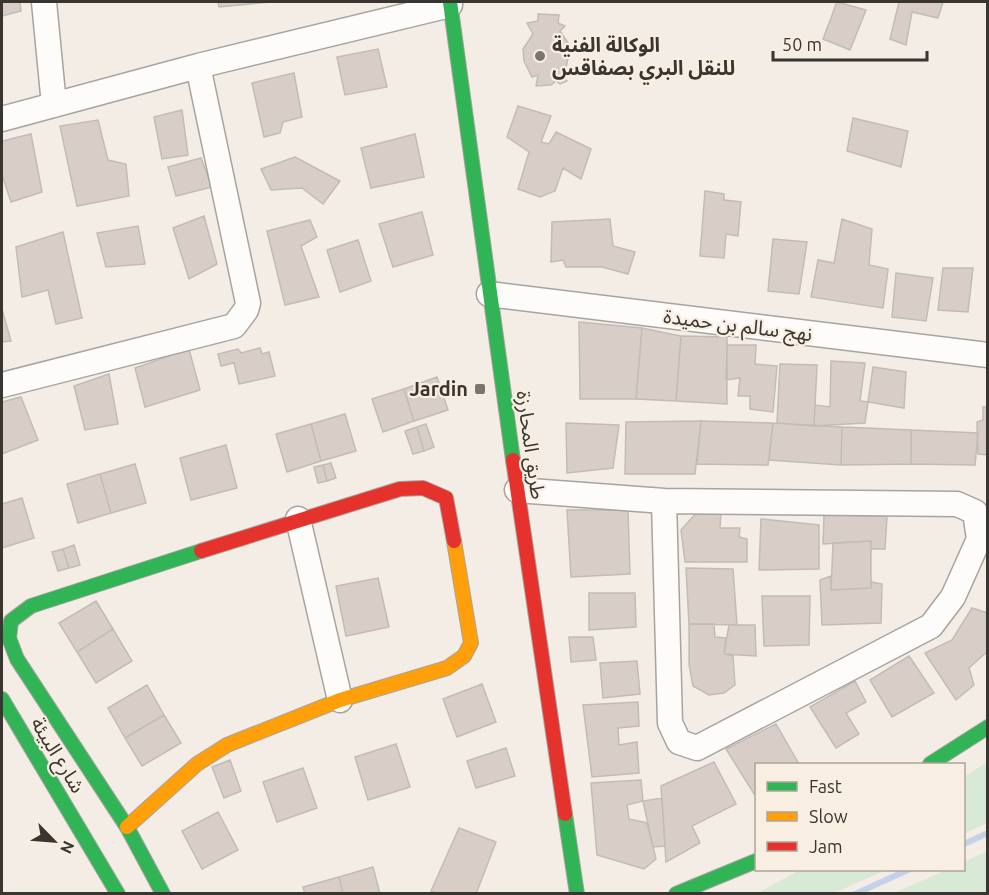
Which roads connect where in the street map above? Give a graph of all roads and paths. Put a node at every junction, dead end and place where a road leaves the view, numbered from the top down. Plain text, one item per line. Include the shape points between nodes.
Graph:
1 (44, 2) edge
2 (450, 3) edge
3 (198, 66) junction
4 (54, 105) junction
5 (2, 119) edge
6 (489, 294) junction
7 (987, 355) edge
8 (2, 385) edge
9 (517, 490) junction
10 (664, 501) junction
11 (298, 519) junction
12 (2, 699) edge
13 (340, 700) junction
14 (987, 727) edge
15 (933, 763) edge
16 (127, 827) junction
17 (755, 862) edge
18 (118, 894) edge
19 (163, 894) edge
20 (577, 894) edge
21 (676, 894) edge
22 (717, 894) edge

1 - 4 street
2 - 3 street
2 - 6 street, طريق المحارزة
3 - 4 street
3 - 8 street via 248,303 242,318 234,326
4 - 5 street
6 - 7 street, نهج سالم بن حميدة
6 - 9 street, طريق المحارزة
9 - 10 street
9 - 20 street, طريق المحارزة
10 - 10 street via 670,723 679,742 697,748 932,626 952,597 979,539 975,513 957,504
11 - 13 street
11 - 13 street via 413,486 438,492 449,505 470,648 447,668
11 - 16 street via 31,606 11,621 9,638 17,659
12 - 18 street, شارع البيئة
13 - 16 street via 227,745 197,764
14 - 15 street
16 - 19 street
17 - 21 street
17 - 22 street

